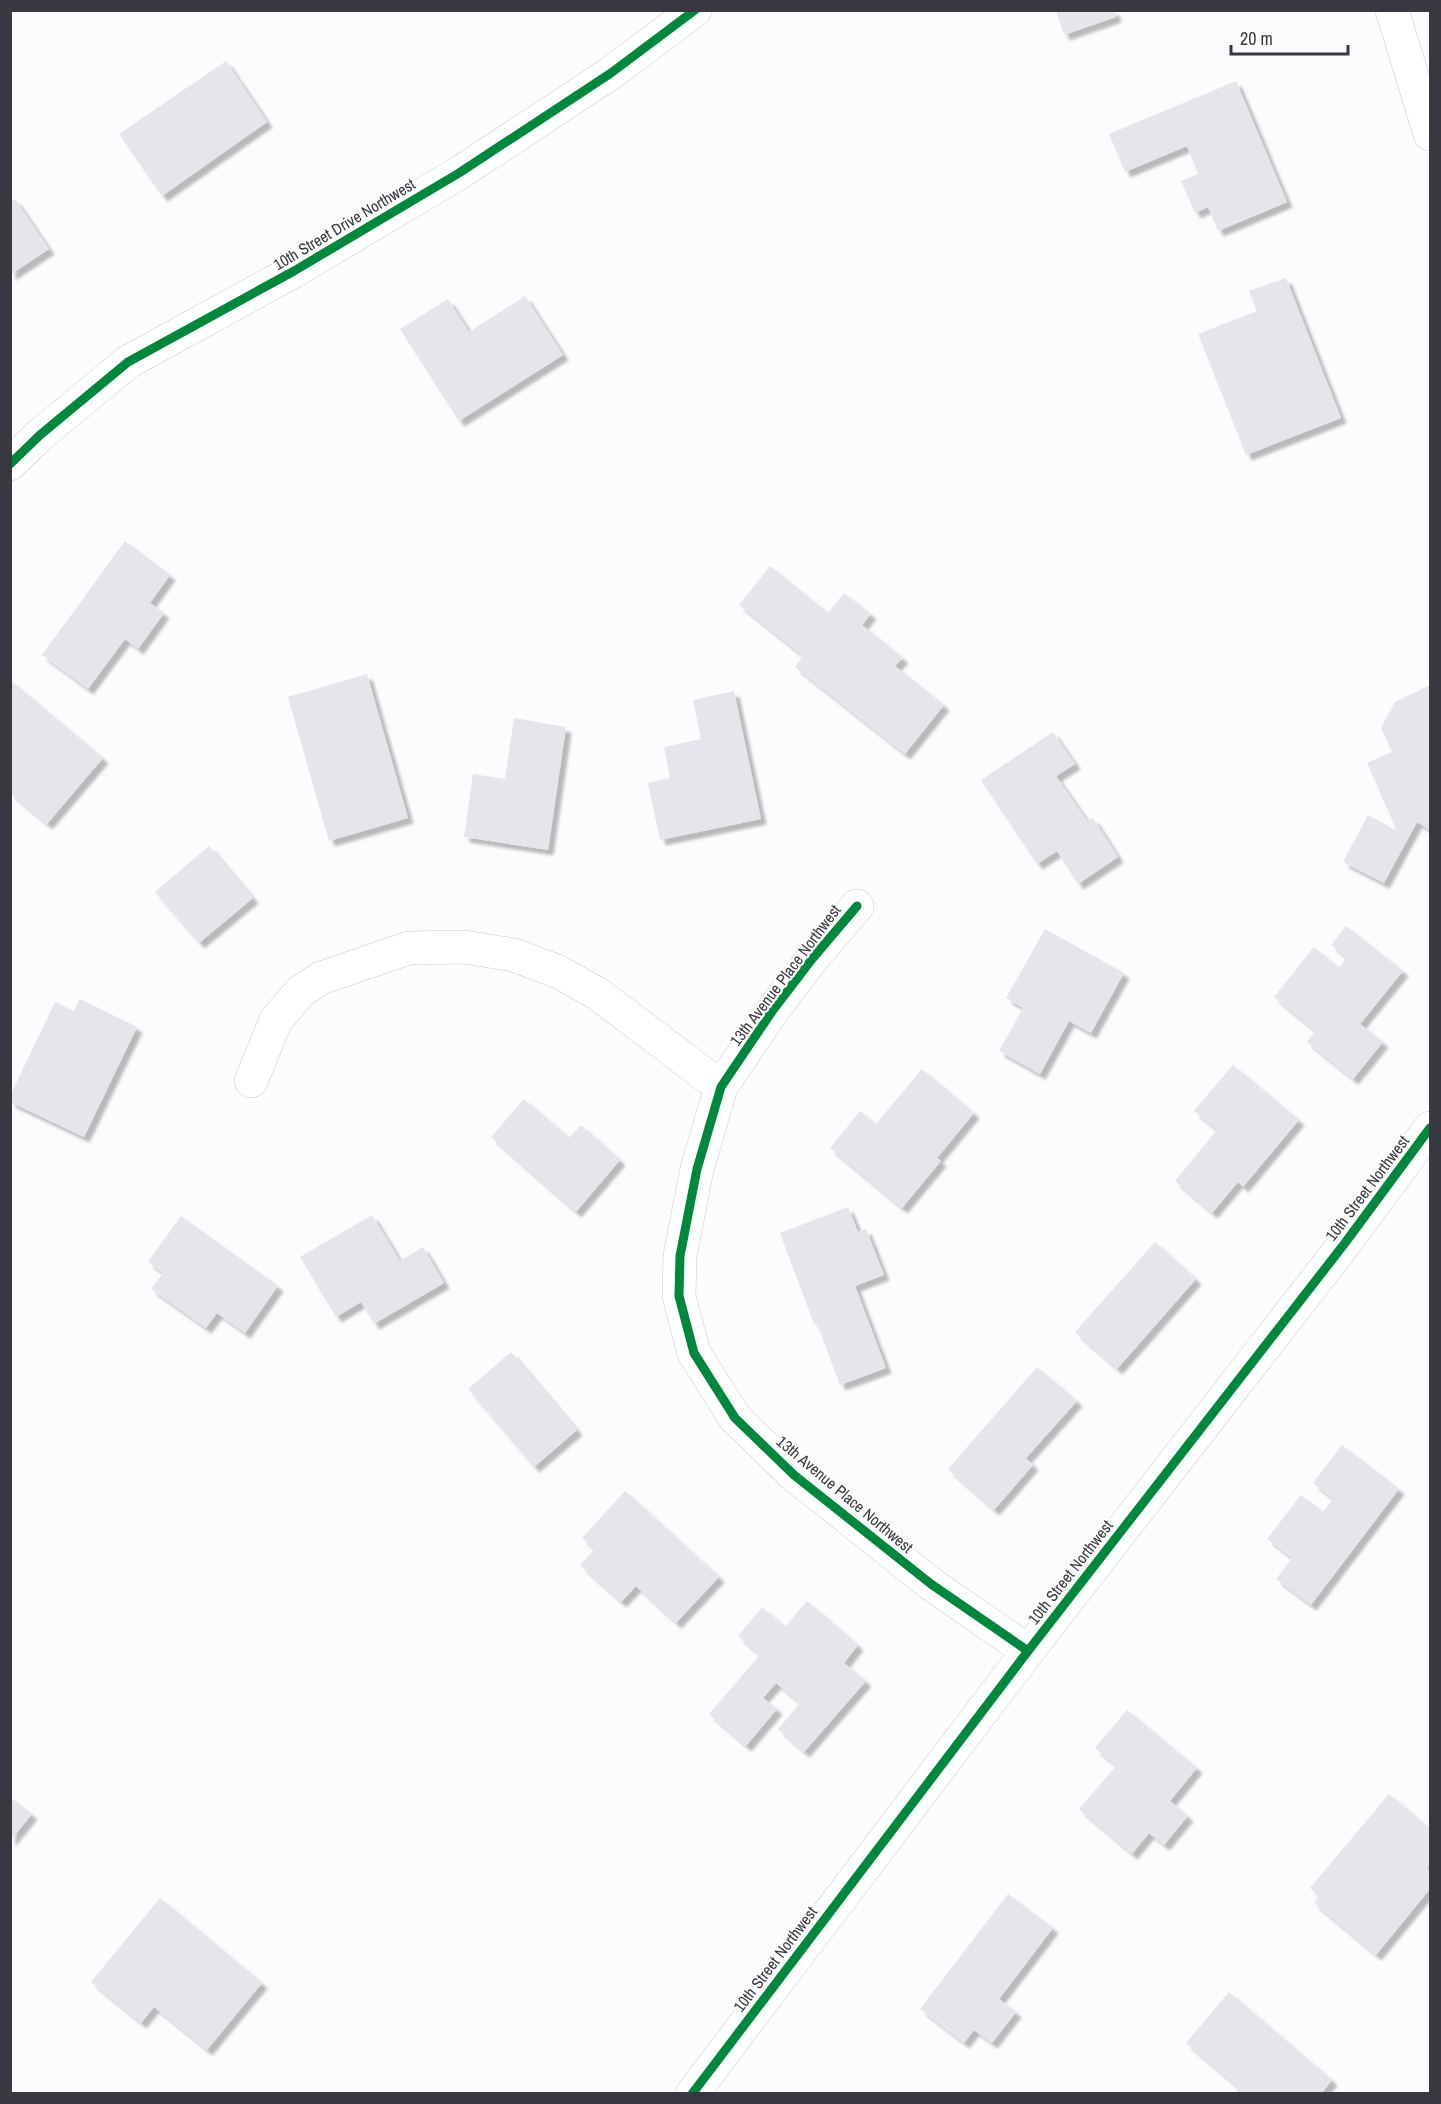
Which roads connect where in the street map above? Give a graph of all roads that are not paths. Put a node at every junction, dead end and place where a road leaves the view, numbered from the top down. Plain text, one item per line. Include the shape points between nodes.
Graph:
1 (695, 10) edge
2 (1392, 10) edge
3 (1431, 134) edge
4 (10, 464) edge
5 (857, 906) dead end
6 (251, 1080) dead end
7 (721, 1087) junction
8 (1431, 1128) edge
9 (1028, 1651) junction
10 (692, 2094) edge

1 - 4 street, 10th Street Drive Northwest via 611,73 459,173 294,271 128,362
2 - 3 street
5 - 7 street, 13th Avenue Place Northwest via 773,1010
6 - 7 street via 276,1020 301,991 321,978 409,948 464,947 514,955 559,972 598,994
7 - 9 street, 13th Avenue Place Northwest via 697,1169 680,1256 679,1296 694,1353 735,1418 794,1474 931,1584
8 - 9 street, 10th Street Northwest
9 - 10 street, 10th Street Northwest

